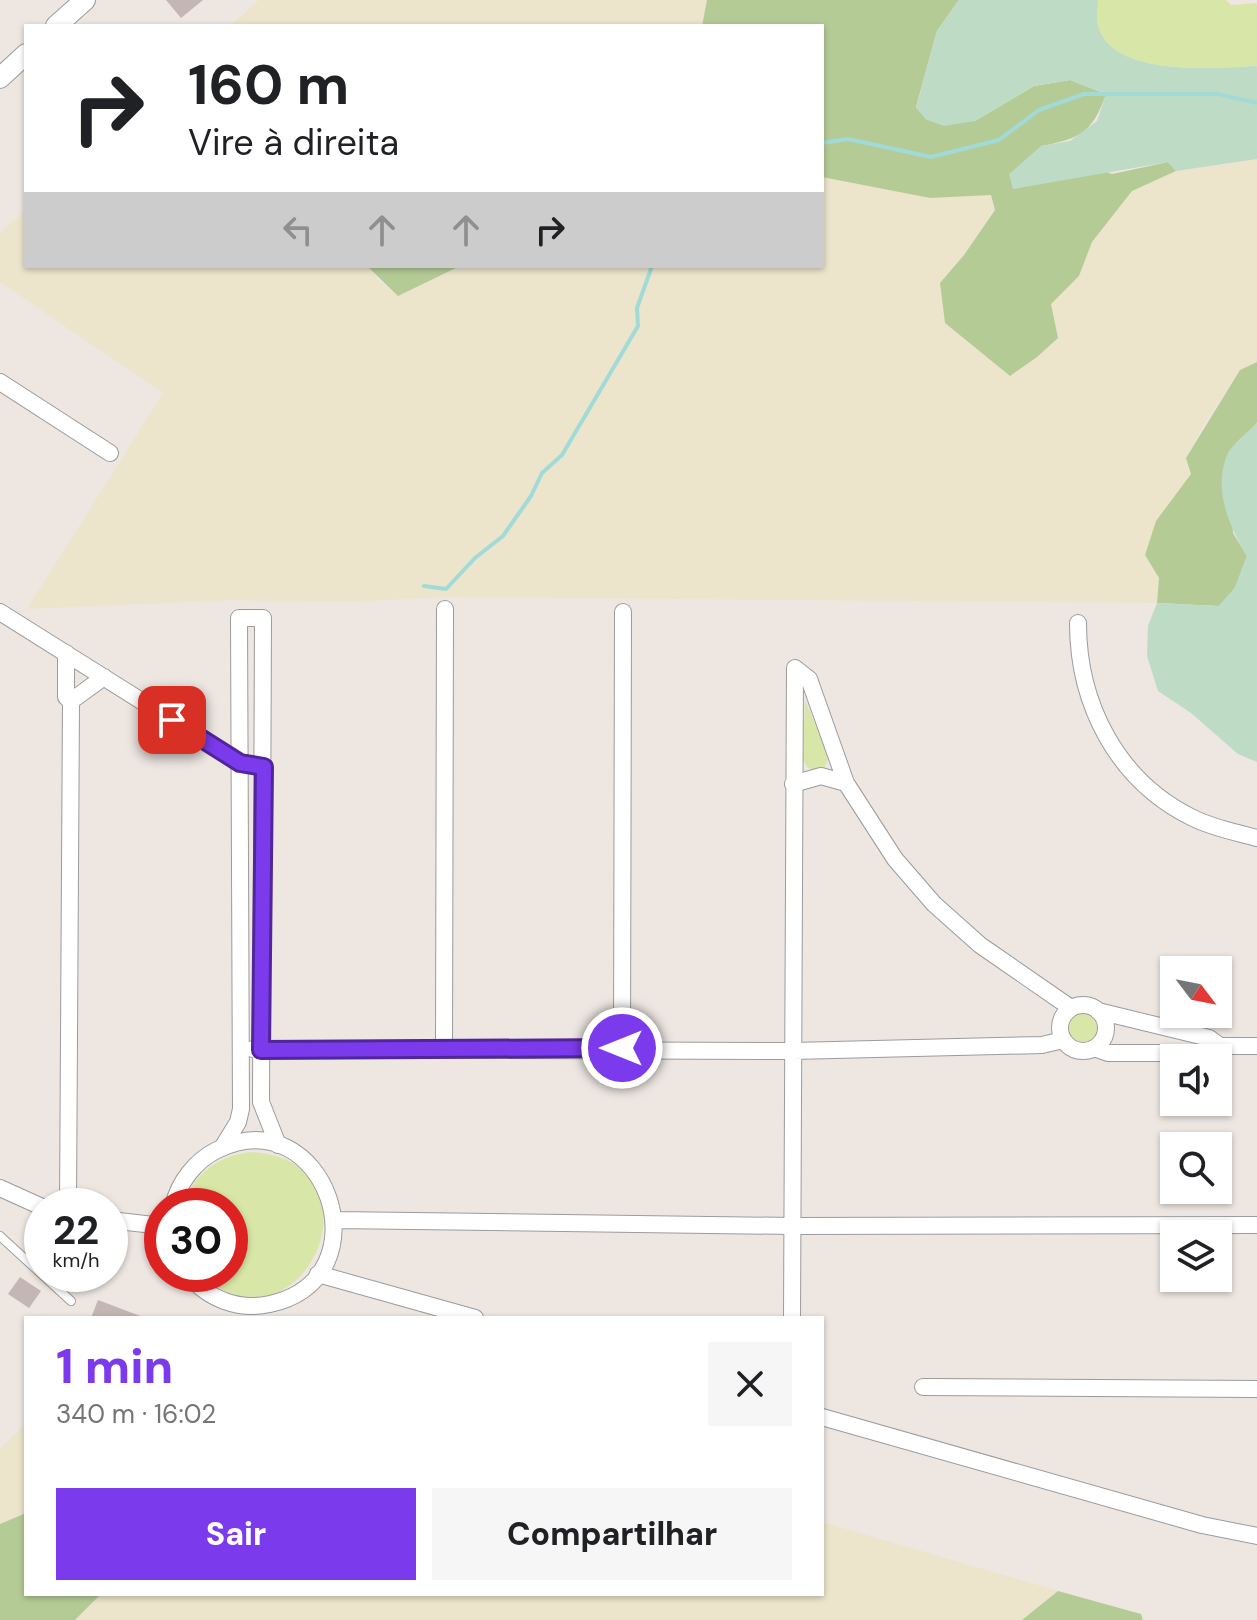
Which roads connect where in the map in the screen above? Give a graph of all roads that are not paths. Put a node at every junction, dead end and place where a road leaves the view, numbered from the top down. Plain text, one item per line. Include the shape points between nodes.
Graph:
1 (82, 1) edge
2 (58, 24) edge
3 (24, 56) edge
4 (0, 78) edge
5 (0, 382) edge
6 (110, 453) dead end
7 (445, 609) dead end
8 (0, 612) edge
9 (623, 612) dead end
10 (1078, 623) dead end
11 (66, 653) junction
12 (104, 677) junction
13 (71, 701) junction
14 (240, 763) junction
15 (264, 767) junction
16 (846, 783) junction
17 (793, 784) junction
18 (1257, 838) edge
19 (1071, 1008) junction
20 (1098, 1011) junction
21 (1063, 1040) junction
22 (1217, 1044) edge
23 (1232, 1046) edge
24 (1257, 1046) edge
25 (242, 1047) junction
26 (622, 1048) junction
27 (1094, 1048) junction
28 (444, 1049) junction
29 (261, 1050) junction
30 (793, 1051) junction
31 (1160, 1053) edge
32 (278, 1145) junction
33 (222, 1148) junction
34 (0, 1188) edge
35 (68, 1188) edge
36 (181, 1188) edge
37 (24, 1199) edge
38 (335, 1220) junction
39 (1257, 1225) edge
40 (792, 1226) junction
41 (0, 1236) edge
42 (318, 1274) junction
43 (209, 1292) edge
44 (71, 1301) dead end
45 (468, 1316) edge
46 (792, 1316) edge
47 (923, 1387) dead end
48 (1257, 1389) edge
49 (824, 1418) edge
50 (1257, 1536) edge

1 - 2 street
3 - 4 street
5 - 6 street
7 - 28 street
8 - 11 street
9 - 26 street
10 - 18 street via 1080,666 1092,708 1125,764 1173,807
11 - 12 street
11 - 13 street via 66,697
12 - 13 street
12 - 14 street
13 - 35 street
14 - 15 street
14 - 15 street via 239,618 263,618
14 - 25 street
15 - 29 street
16 - 17 street via 821,776
16 - 17 street via 809,679 795,668
16 - 19 street via 877,834 934,904 980,945
17 - 30 street
19 - 20 street via 1085,1005
19 - 21 street via 1061,1019
20 - 22 street
20 - 27 street via 1106,1031
21 - 27 street via 1073,1049
21 - 30 street via 1042,1045
23 - 24 street
25 - 29 street
25 - 33 street via 241,1109
26 - 28 street
26 - 30 street
27 - 31 street
28 - 29 street
29 - 32 street via 261,1102
30 - 40 street
32 - 33 street via 250,1142
32 - 38 street via 303,1159 322,1179
33 - 36 street via 188,1174
34 - 37 street
38 - 40 street
38 - 42 street via 331,1248
39 - 40 street
40 - 46 street
41 - 44 lane
42 - 43 street via 297,1293 270,1304 242,1306
42 - 45 street
47 - 48 street
49 - 50 street

